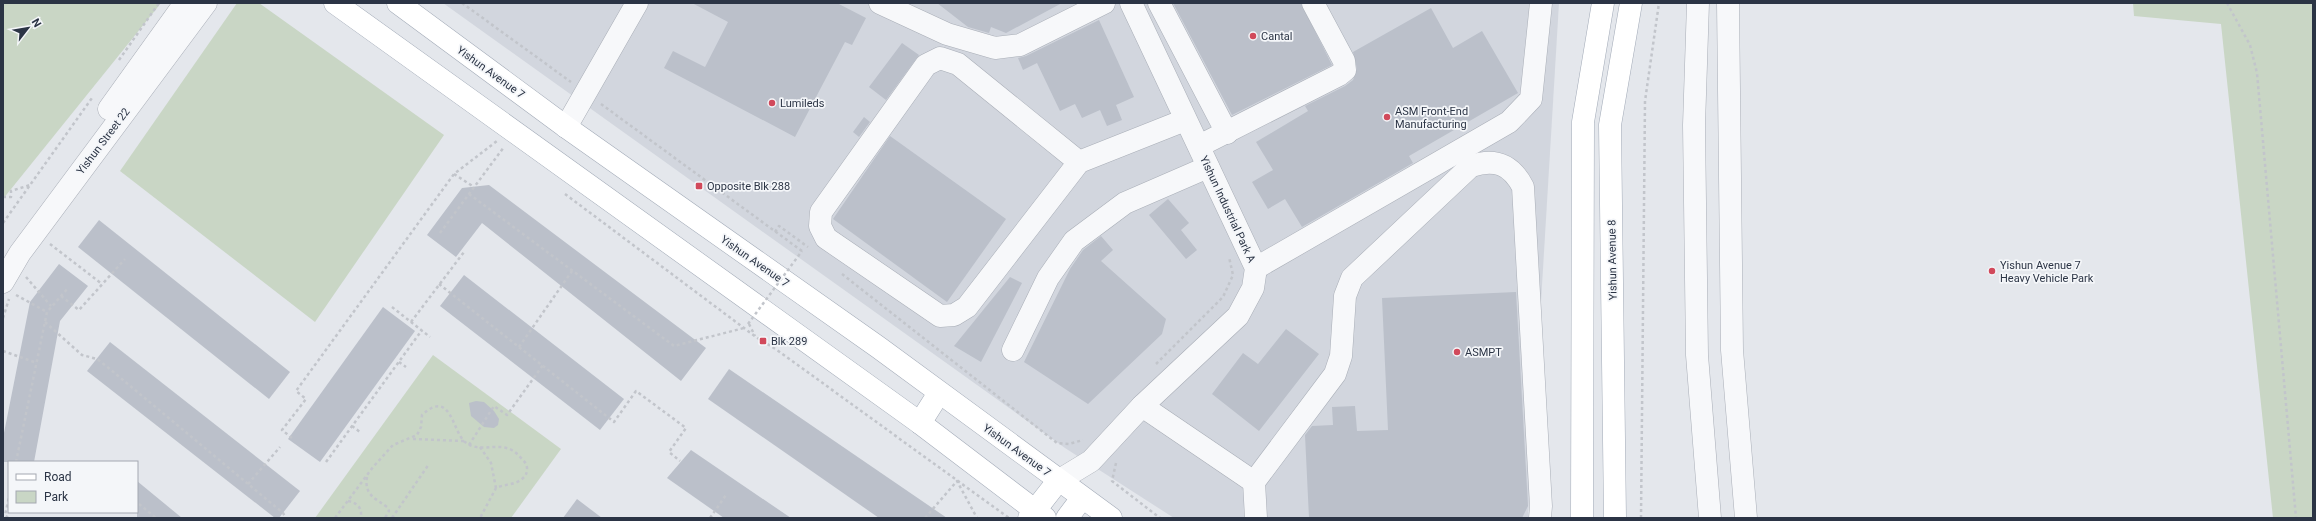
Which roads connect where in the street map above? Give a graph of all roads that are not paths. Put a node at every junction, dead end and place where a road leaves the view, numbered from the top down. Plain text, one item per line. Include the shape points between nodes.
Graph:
1 (185, 3) edge
2 (206, 3) edge
3 (335, 3) edge
4 (398, 3) edge
5 (637, 3) edge
6 (880, 3) edge
7 (1131, 3) edge
8 (1159, 3) edge
9 (1313, 3) edge
10 (1541, 3) edge
11 (1603, 3) edge
12 (1631, 3) edge
13 (1698, 3) edge
14 (1728, 3) edge
15 (1090, 6) edge
16 (1185, 120) junction
17 (566, 127) junction
18 (1227, 133) junction
19 (1199, 146) junction
20 (1079, 162) junction
21 (1208, 167) junction
22 (3, 259) edge
23 (1256, 268) junction
24 (7, 288) edge
25 (1013, 350) dead end
26 (939, 393) junction
27 (1142, 406) junction
28 (920, 423) junction
29 (1091, 461) junction
30 (1058, 481) junction
31 (1254, 482) junction
32 (1082, 498) junction
33 (1036, 515) edge
34 (1067, 518) edge
35 (1111, 518) edge
36 (1256, 518) edge
37 (1540, 518) edge
38 (1582, 518) edge
39 (1615, 518) edge
40 (1710, 518) edge
41 (1746, 518) edge

1 - 22 street, Yishun Street 22
2 - 24 street, Yishun Street 22 via 20,253
3 - 28 main road
4 - 17 main road, Yishun Avenue 7
5 - 17 street
6 - 15 street via 948,34 995,48 1020,46
7 - 16 street, Yishun Industrial Park A
8 - 18 street
9 - 18 street via 1344,60 1345,70
10 - 23 street via 1531,99 1509,122
11 - 38 main road via 1583,122
12 - 39 main road, Yishun Avenue 8 via 1610,125
13 - 40 street via 1694,125 1697,355
14 - 41 street via 1732,350
16 - 19 street, Yishun Industrial Park A
16 - 20 street
17 - 26 main road, Yishun Avenue 7 via 878,347
18 - 19 street
19 - 21 street, Yishun Industrial Park A
20 - 20 street via 967,307 954,315 940,316 826,238 820,226 821,212 898,103 926,65 940,58 958,64
21 - 23 street, Yishun Industrial Park A
21 - 25 street via 1125,203 1074,241 1048,278
23 - 27 street, Yishun Industrial Park A via 1253,288 1238,316
26 - 28 main road
26 - 30 main road, Yishun Avenue 7
27 - 29 street, Yishun Industrial Park A
27 - 31 street
28 - 33 main road
29 - 30 street, Yishun Industrial Park A
29 - 32 street, Yishun Industrial Park A
30 - 32 main road, Yishun Avenue 7
30 - 33 main road
31 - 36 street
31 - 37 street via 1335,374 1341,356 1345,296 1352,278 1471,166 1483,162 1496,163 1507,167 1517,176 1523,187
32 - 34 main road
32 - 35 main road, Yishun Avenue 7

